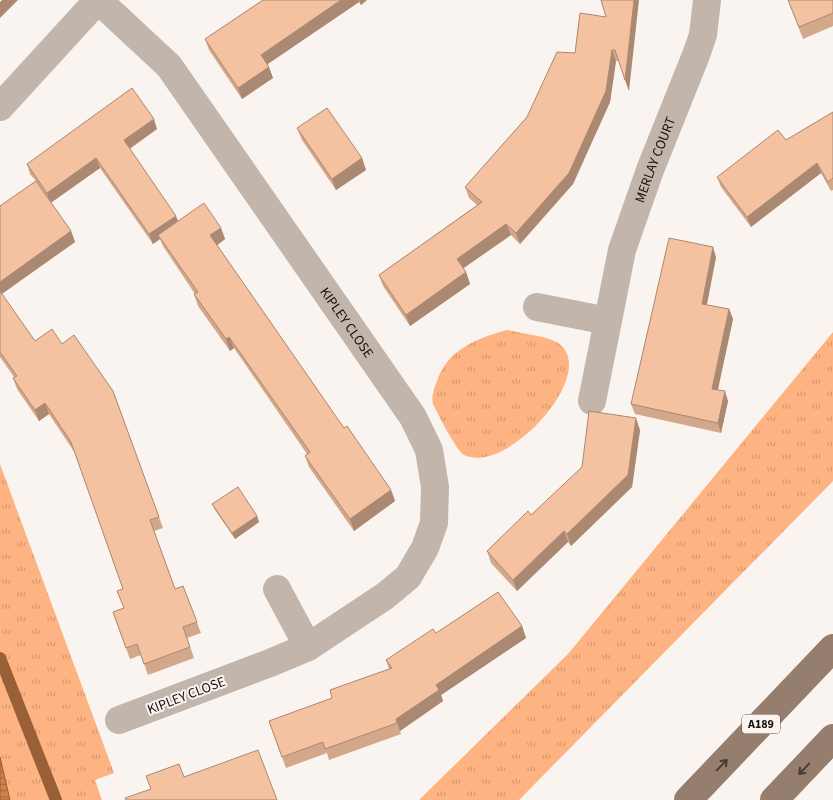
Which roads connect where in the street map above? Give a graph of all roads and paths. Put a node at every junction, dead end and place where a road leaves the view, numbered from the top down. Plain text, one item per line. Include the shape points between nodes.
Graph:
1 (98, 0) edge
2 (707, 0) edge
3 (0, 107) edge
4 (537, 307) dead end
5 (608, 321) junction
6 (592, 400) dead end
7 (277, 589) dead end
8 (308, 647) junction
9 (833, 648) edge
10 (119, 720) dead end
11 (833, 738) edge
12 (688, 800) edge
13 (774, 800) edge

1 - 3 street
1 - 8 street, KIPLEY CLOSE via 169,66 413,417 429,450 435,487 434,523 425,548 408,577
2 - 5 street, MERLAY COURT via 703,35 622,250
4 - 5 street
5 - 6 street, MERLAY COURT
7 - 8 street
8 - 10 street, KIPLEY CLOSE
12 -> 9 main road, A189
11 -> 13 main road

